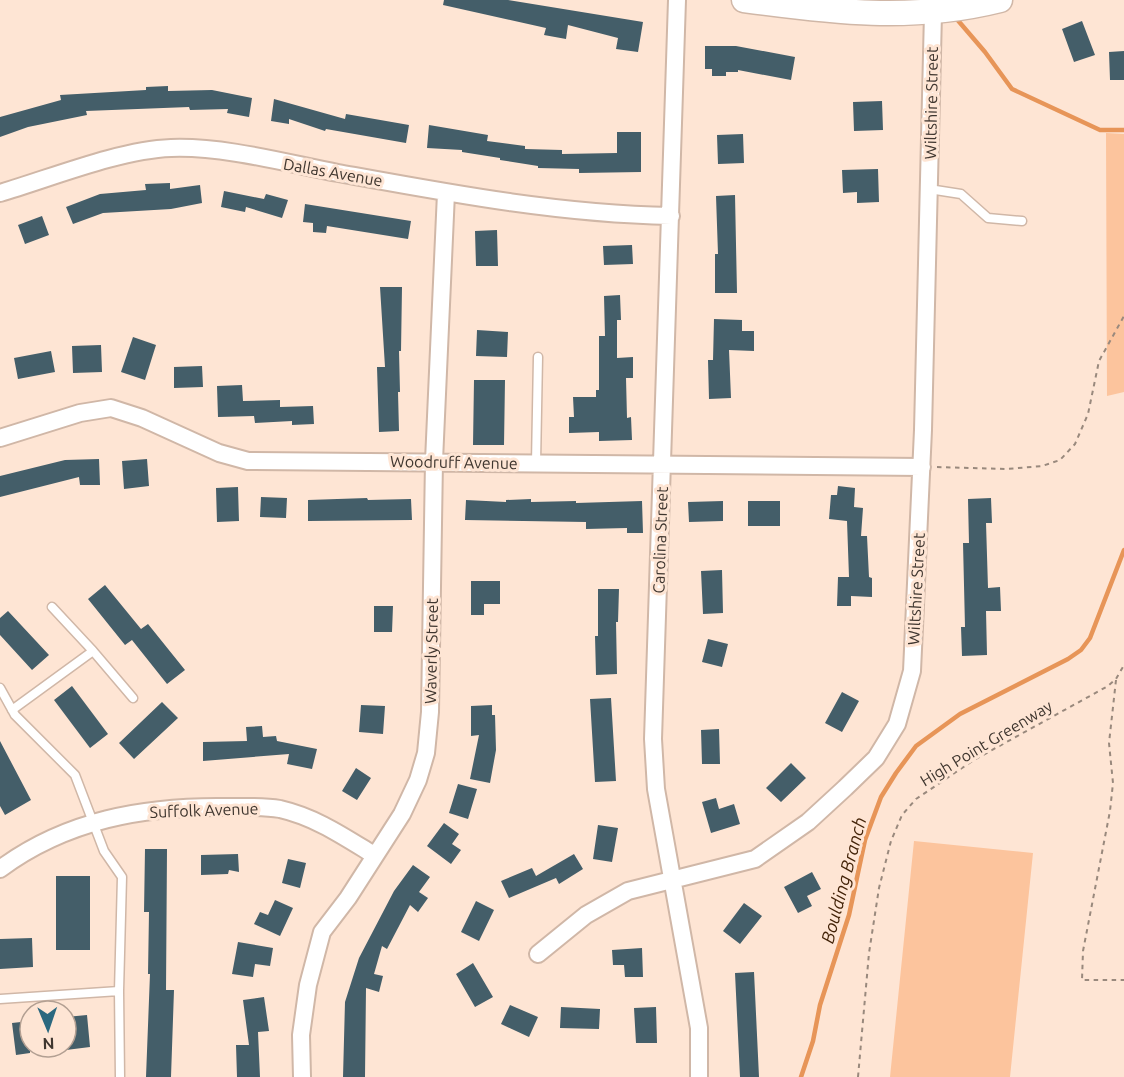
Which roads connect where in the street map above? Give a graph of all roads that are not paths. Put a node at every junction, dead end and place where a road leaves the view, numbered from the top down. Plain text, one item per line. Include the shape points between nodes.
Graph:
1 (677, 0) edge
2 (744, 0) edge
3 (1000, 0) edge
4 (933, 13) junction
5 (929, 189) junction
6 (0, 193) edge
7 (446, 193) junction
8 (671, 216) junction
9 (1022, 221) dead end
10 (538, 357) dead end
11 (0, 438) edge
12 (434, 461) junction
13 (536, 463) junction
14 (663, 465) junction
15 (922, 467) junction
16 (52, 607) dead end
17 (93, 651) junction
18 (0, 688) edge
19 (133, 698) dead end
20 (12, 710) junction
21 (93, 821) junction
22 (374, 855) junction
23 (0, 869) edge
24 (673, 878) junction
25 (538, 954) dead end
26 (119, 991) junction
27 (0, 999) edge
28 (120, 1077) edge
29 (302, 1077) edge
30 (699, 1077) edge

1 - 8 street, Carolina Street
2 - 4 main road via 861,14
3 - 4 main road
4 - 5 street, Wiltshire Street
5 - 9 lane via 961,194 988,218
5 - 15 street, Wiltshire Street
6 - 7 street, Dallas Avenue via 112,160 172,148 236,155
7 - 8 street, Dallas Avenue via 554,209
7 - 12 street, Waverly Street
8 - 14 street, Carolina Street
10 - 13 lane
11 - 12 street, Woodruff Avenue via 80,413 111,408 219,453 248,461
12 - 13 street, Woodruff Avenue
12 - 22 street, Waverly Street via 426,753 402,814
13 - 14 street, Woodruff Avenue
14 - 15 street, Woodruff Avenue
14 - 24 street, Carolina Street via 653,738 656,789
15 - 24 street, Wiltshire Street via 912,671 897,724 876,758 845,788 808,822 755,859
16 - 17 lane
17 - 19 lane
17 - 20 lane
18 - 20 lane
20 - 21 lane via 75,775
21 - 22 street, Suffolk Avenue via 171,808 279,809 322,823
21 - 23 street, Suffolk Avenue via 41,844
21 - 26 lane via 104,851 122,878
22 - 29 street, Waverly Street via 322,932 302,1025
24 - 25 street, Wiltshire Street via 628,891 586,915
24 - 30 street, Carolina Street via 699,1028
26 - 27 lane
26 - 28 lane

